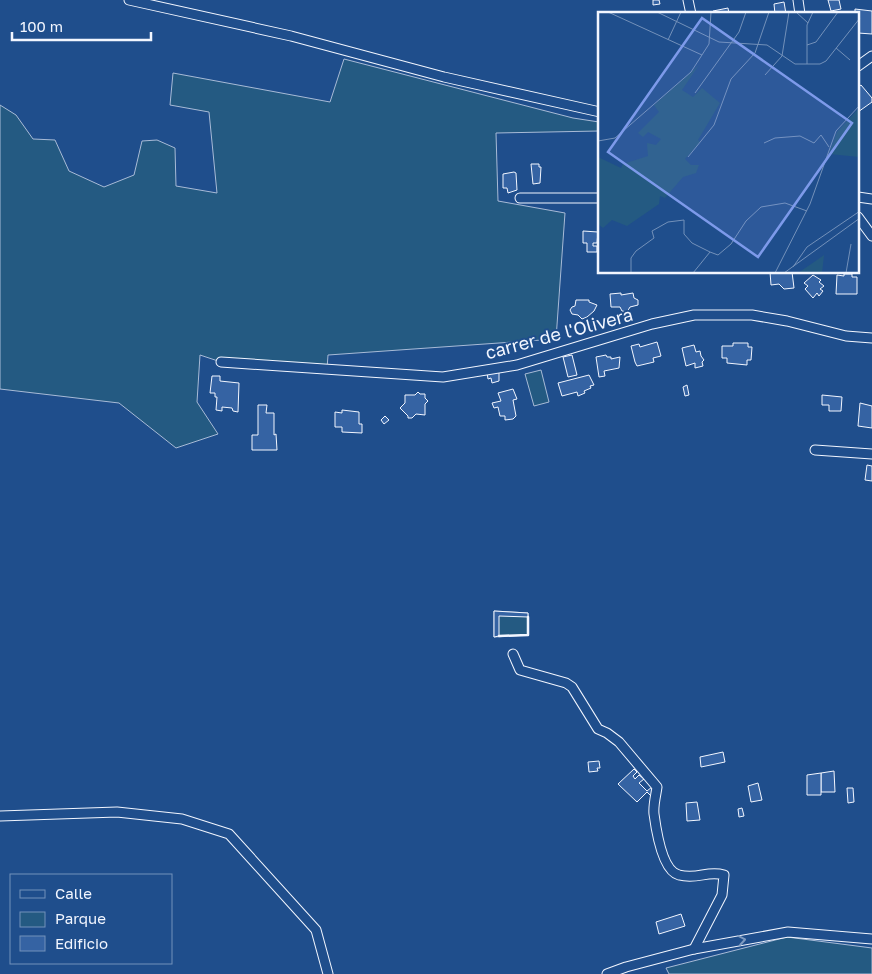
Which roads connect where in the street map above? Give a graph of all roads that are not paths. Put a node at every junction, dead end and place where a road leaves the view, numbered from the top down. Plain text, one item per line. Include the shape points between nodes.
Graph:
1 (129, 0) edge
2 (872, 56) edge
3 (860, 65) edge
4 (598, 112) edge
5 (520, 198) dead end
6 (598, 198) edge
7 (860, 220) edge
8 (872, 236) edge
9 (872, 338) edge
10 (221, 362) dead end
11 (815, 450) dead end
12 (872, 454) edge
13 (513, 654) dead end
14 (0, 816) edge
15 (872, 939) edge
16 (694, 949) junction
17 (328, 974) edge
18 (607, 974) edge

1 - 4 street
2 - 3 street
5 - 6 street
7 - 8 street
9 - 10 street, carrer de l'Olivera via 846,336 752,315 694,315 652,324 517,365 443,377
11 - 12 street
13 - 16 street via 520,670 566,682 572,687 598,729 619,742 658,787 654,812 668,868 676,875 693,878 715,872 724,875 722,895
14 - 17 street via 117,812 182,819 229,834 316,930
16 -> 15 street via 788,932
16 - 18 street

